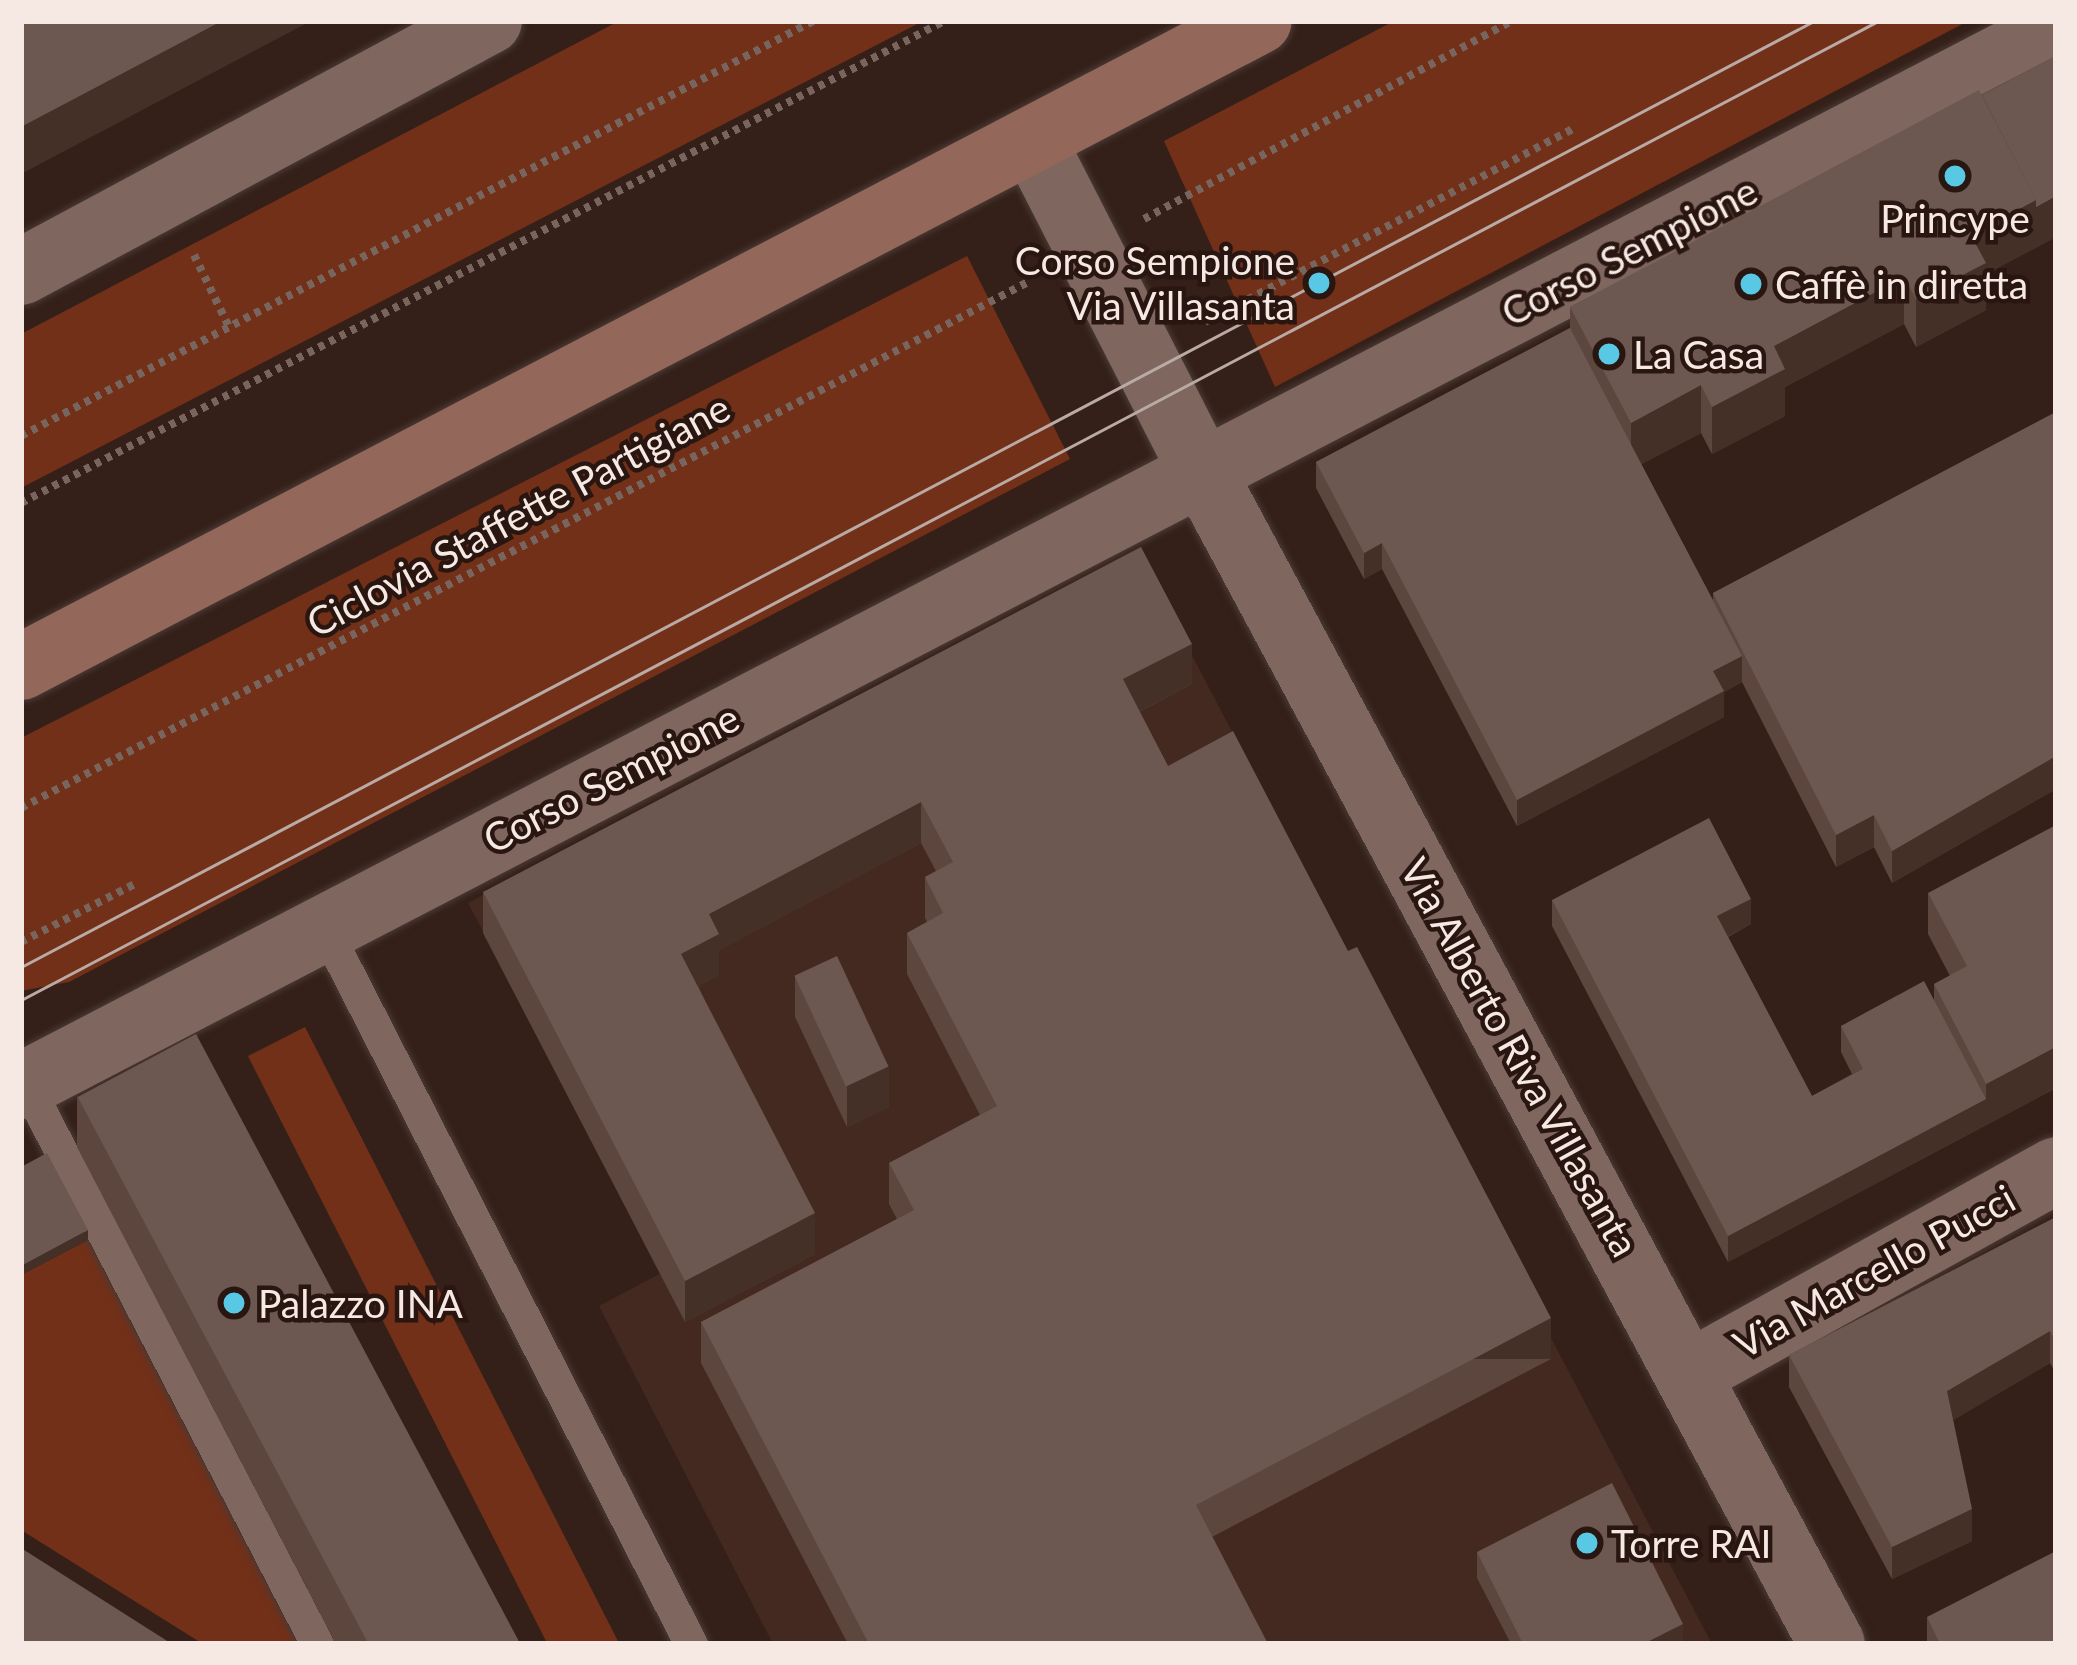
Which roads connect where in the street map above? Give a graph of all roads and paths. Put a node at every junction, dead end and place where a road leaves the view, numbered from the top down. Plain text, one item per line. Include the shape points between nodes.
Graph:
1 (489, 21) edge
2 (813, 21) edge
3 (944, 21) edge
4 (1259, 21) edge
5 (1512, 21) edge
6 (2056, 29) edge
7 (1572, 129) dead end
8 (1034, 141) junction
9 (1145, 219) dead end
10 (184, 234) dead end
11 (21, 272) edge
12 (1042, 275) dead end
13 (1205, 322) dead end
14 (230, 329) junction
15 (21, 436) edge
16 (1203, 472) junction
17 (21, 503) edge
18 (21, 668) edge
19 (21, 808) edge
20 (135, 884) dead end
21 (323, 925) junction
22 (21, 942) edge
23 (23, 1085) edge
24 (2056, 1170) edge
25 (1692, 1372) junction
26 (317, 1644) edge
27 (692, 1644) edge
28 (1832, 1644) edge

1 - 11 street
2 - 14 path
3 - 17 path
4 - 8 main road
5 - 9 path
6 - 16 street, Corso Sempione
7 - 13 path
8 - 16 street
8 - 18 main road
10 - 14 path
12 - 19 path, Ciclovia Staffette Partigiane
14 - 15 path
16 - 21 street, Corso Sempione
16 - 25 street, Via Alberto Riva Villasanta
20 - 22 path
21 - 23 street, Corso Sempione
21 - 27 lane
23 - 26 lane
24 - 25 street, Via Marcello Pucci
25 - 28 street, Via Alberto Riva Villasanta

